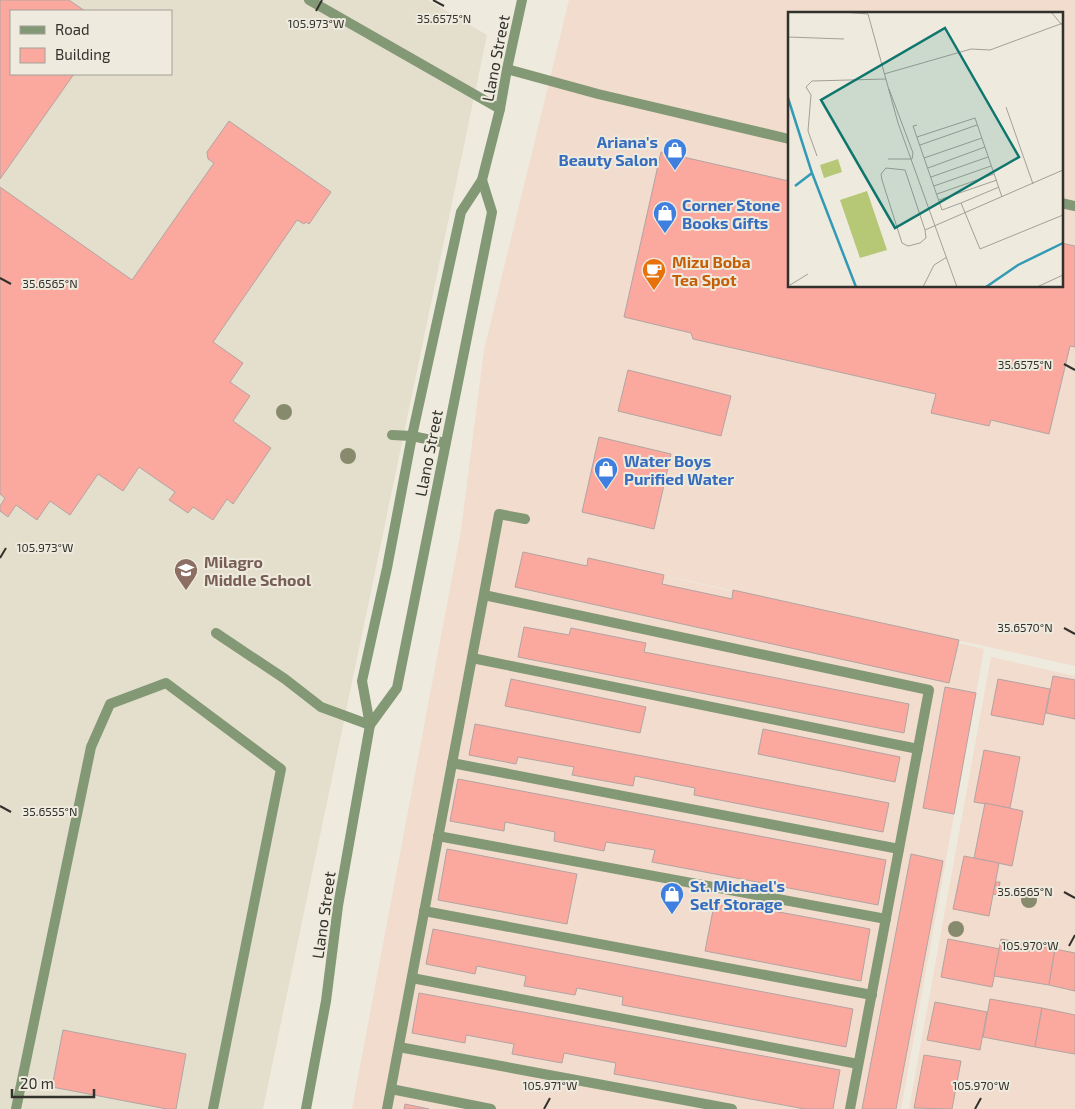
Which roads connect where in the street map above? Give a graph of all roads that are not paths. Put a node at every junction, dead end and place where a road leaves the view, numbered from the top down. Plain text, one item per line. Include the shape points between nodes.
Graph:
1 (309, 0) edge
2 (522, 0) edge
3 (507, 69) junction
4 (500, 109) junction
5 (788, 138) edge
6 (482, 180) junction
7 (1062, 203) edge
8 (1075, 206) edge
9 (392, 435) dead end
10 (412, 436) junction
11 (445, 443) junction
12 (525, 519) dead end
13 (484, 595) junction
14 (216, 633) dead end
15 (472, 658) junction
16 (370, 725) junction
17 (918, 750) junction
18 (452, 763) junction
19 (438, 836) junction
20 (899, 849) junction
21 (424, 912) junction
22 (886, 919) junction
23 (412, 978) junction
24 (872, 995) junction
25 (399, 1047) junction
26 (858, 1064) junction
27 (391, 1089) junction
28 (16, 1109) edge
29 (213, 1109) edge
30 (306, 1109) edge
31 (387, 1109) edge
32 (491, 1109) edge
33 (732, 1109) edge
34 (850, 1109) edge

1 - 4 street
2 - 3 street, Llano Street
3 - 4 street, Llano Street
3 - 5 street via 598,94
4 - 6 street, Llano Street
6 - 10 street, Llano Street via 461,212
6 - 11 street, Llano Street via 492,212
7 - 8 street
9 - 10 street
10 - 11 street
10 - 16 street, Llano Street via 362,681
11 - 16 street, Llano Street via 397,688
12 - 13 street via 499,514
13 - 15 street
13 - 17 street via 929,690
14 - 16 street via 285,679 321,708
15 - 17 street
15 - 18 street
16 - 30 street, Llano Street
17 - 20 street
18 - 19 street
18 - 20 street
19 - 21 street
19 - 22 street
20 - 22 street
21 - 23 street
21 - 24 street
22 - 24 street
23 - 25 street
23 - 26 street
24 - 26 street
25 - 27 street
25 - 33 street
26 - 34 street
27 - 31 street
27 - 32 street
28 - 29 street via 91,747 110,704 166,683 281,769

